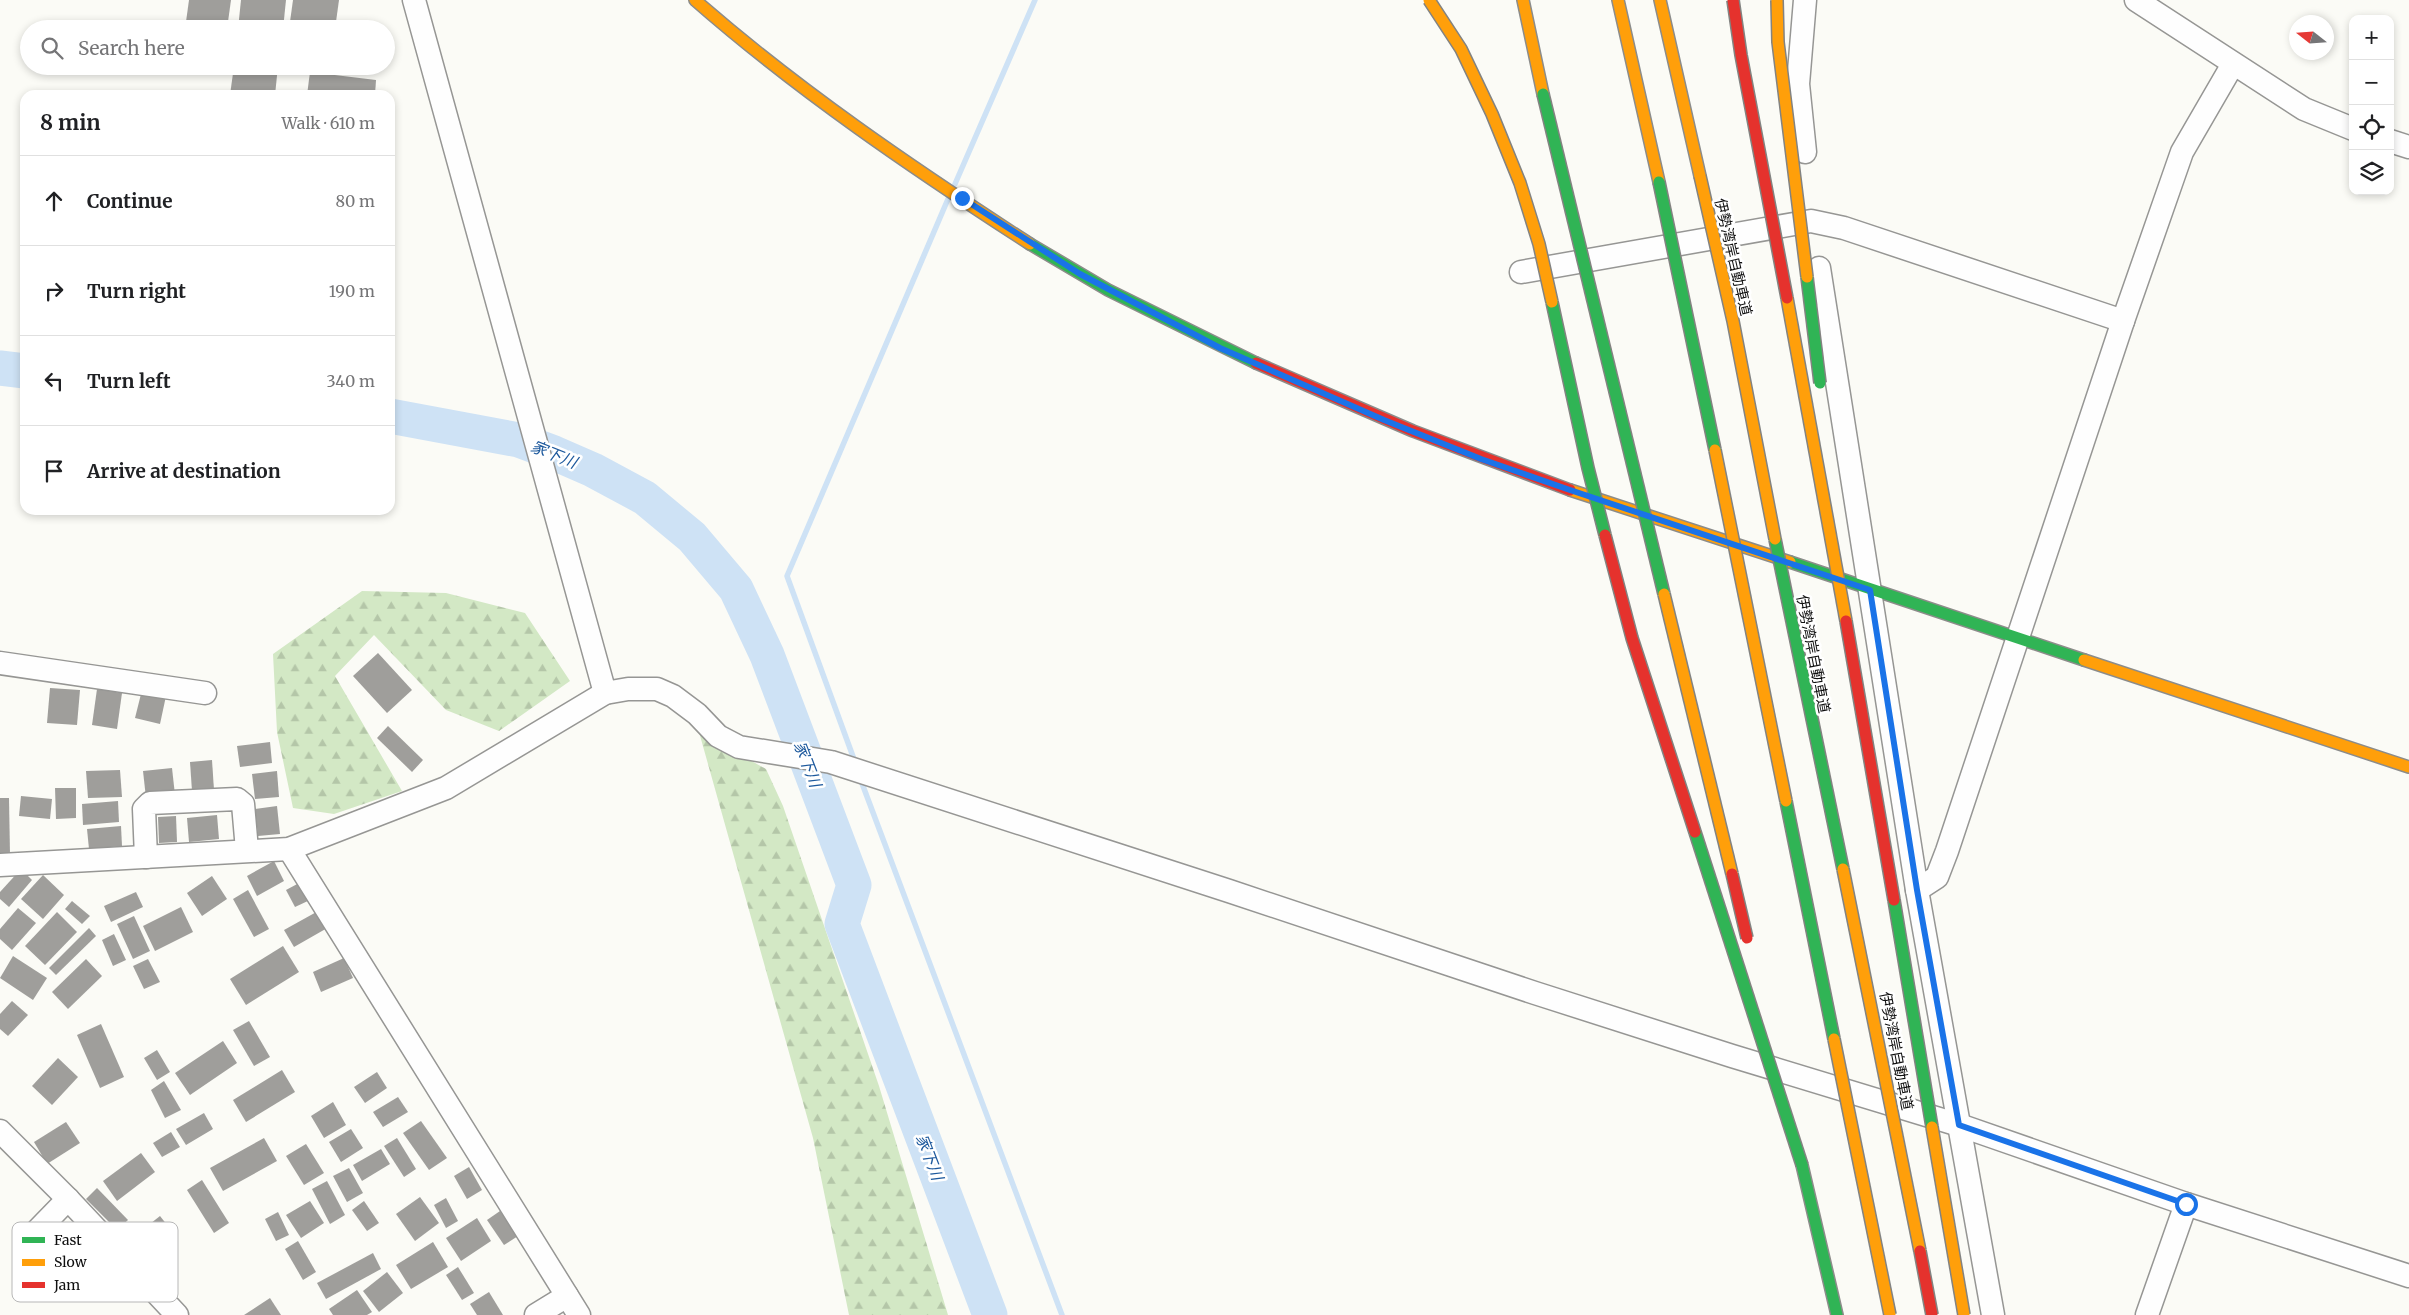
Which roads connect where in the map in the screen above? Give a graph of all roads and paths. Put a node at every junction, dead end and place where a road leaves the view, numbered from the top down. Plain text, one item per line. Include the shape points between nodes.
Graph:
1 (414, 0) edge
2 (695, 0) edge
3 (1429, 0) edge
4 (1523, 0) edge
5 (1618, 0) edge
6 (1660, 0) edge
7 (1733, 0) edge
8 (1777, 0) edge
9 (1805, 0) edge
10 (2136, 0) edge
11 (2233, 64) junction
12 (2349, 126) edge
13 (2394, 142) edge
14 (2409, 147) edge
15 (1811, 220) junction
16 (1521, 272) dead end
17 (2123, 321) junction
18 (1822, 398) dead end
19 (1826, 446) dead end
20 (1831, 530) junction
21 (1870, 590) junction
22 (2017, 638) junction
23 (0, 663) edge
24 (205, 693) dead end
25 (605, 693) junction
26 (2409, 766) edge
27 (289, 849) junction
28 (247, 850) junction
29 (146, 857) junction
30 (0, 866) edge
31 (1917, 890) junction
32 (1751, 953) dead end
33 (1765, 1011) dead end
34 (1959, 1125) junction
35 (0, 1131) edge
36 (1802, 1165) junction
37 (68, 1199) junction
38 (2186, 1204) junction
39 (46, 1222) edge
40 (89, 1222) edge
41 (2409, 1276) edge
42 (567, 1296) junction
43 (164, 1302) edge
44 (176, 1315) edge
45 (536, 1315) edge
46 (579, 1315) edge
47 (1837, 1315) edge
48 (1890, 1315) edge
49 (1932, 1315) edge
50 (1964, 1315) edge
51 (1993, 1315) edge
52 (2147, 1315) edge

1 - 25 street
2 - 21 main road via 721,24 849,122 962,198 1080,274 1220,348 1481,459
3 - 36 main road, bridge via 1461,49 1520,184 1536,235 1588,468 1632,638
4 - 32 main road, bridge via 1542,94
5 - 48 main road, bridge via 1692,336
6 - 49 main road, 伊勢湾岸自動車道, bridge via 1732,322
7 - 20 main road, bridge
8 - 18 main road, bridge via 1787,122
9 - 15 street via 1798,84
10 - 11 street
11 - 12 street via 2304,109
11 - 17 street via 2182,152
13 - 14 street
15 - 16 street
15 - 17 street via 1844,228
15 - 21 street
17 - 22 street
19 - 20 main road, bridge
20 - 50 main road, bridge
21 - 22 main road
21 - 31 street
22 - 26 main road
22 - 31 street via 1937,877
23 - 24 street
25 - 27 street via 446,788
25 - 34 street via 657,689 673,696 718,736 738,747 831,762 1210,884 1536,994
27 - 28 street
27 - 42 street
28 - 29 street
28 - 29 street via 243,804 237,799 150,803 144,810
29 - 30 street
31 - 34 street
33 - 36 main road, bridge
34 - 38 street
34 - 51 street
35 - 37 street
36 - 47 main road
37 - 39 street
37 - 40 street
38 - 41 street
38 - 52 street
42 - 45 street
42 - 46 street
43 - 44 street

